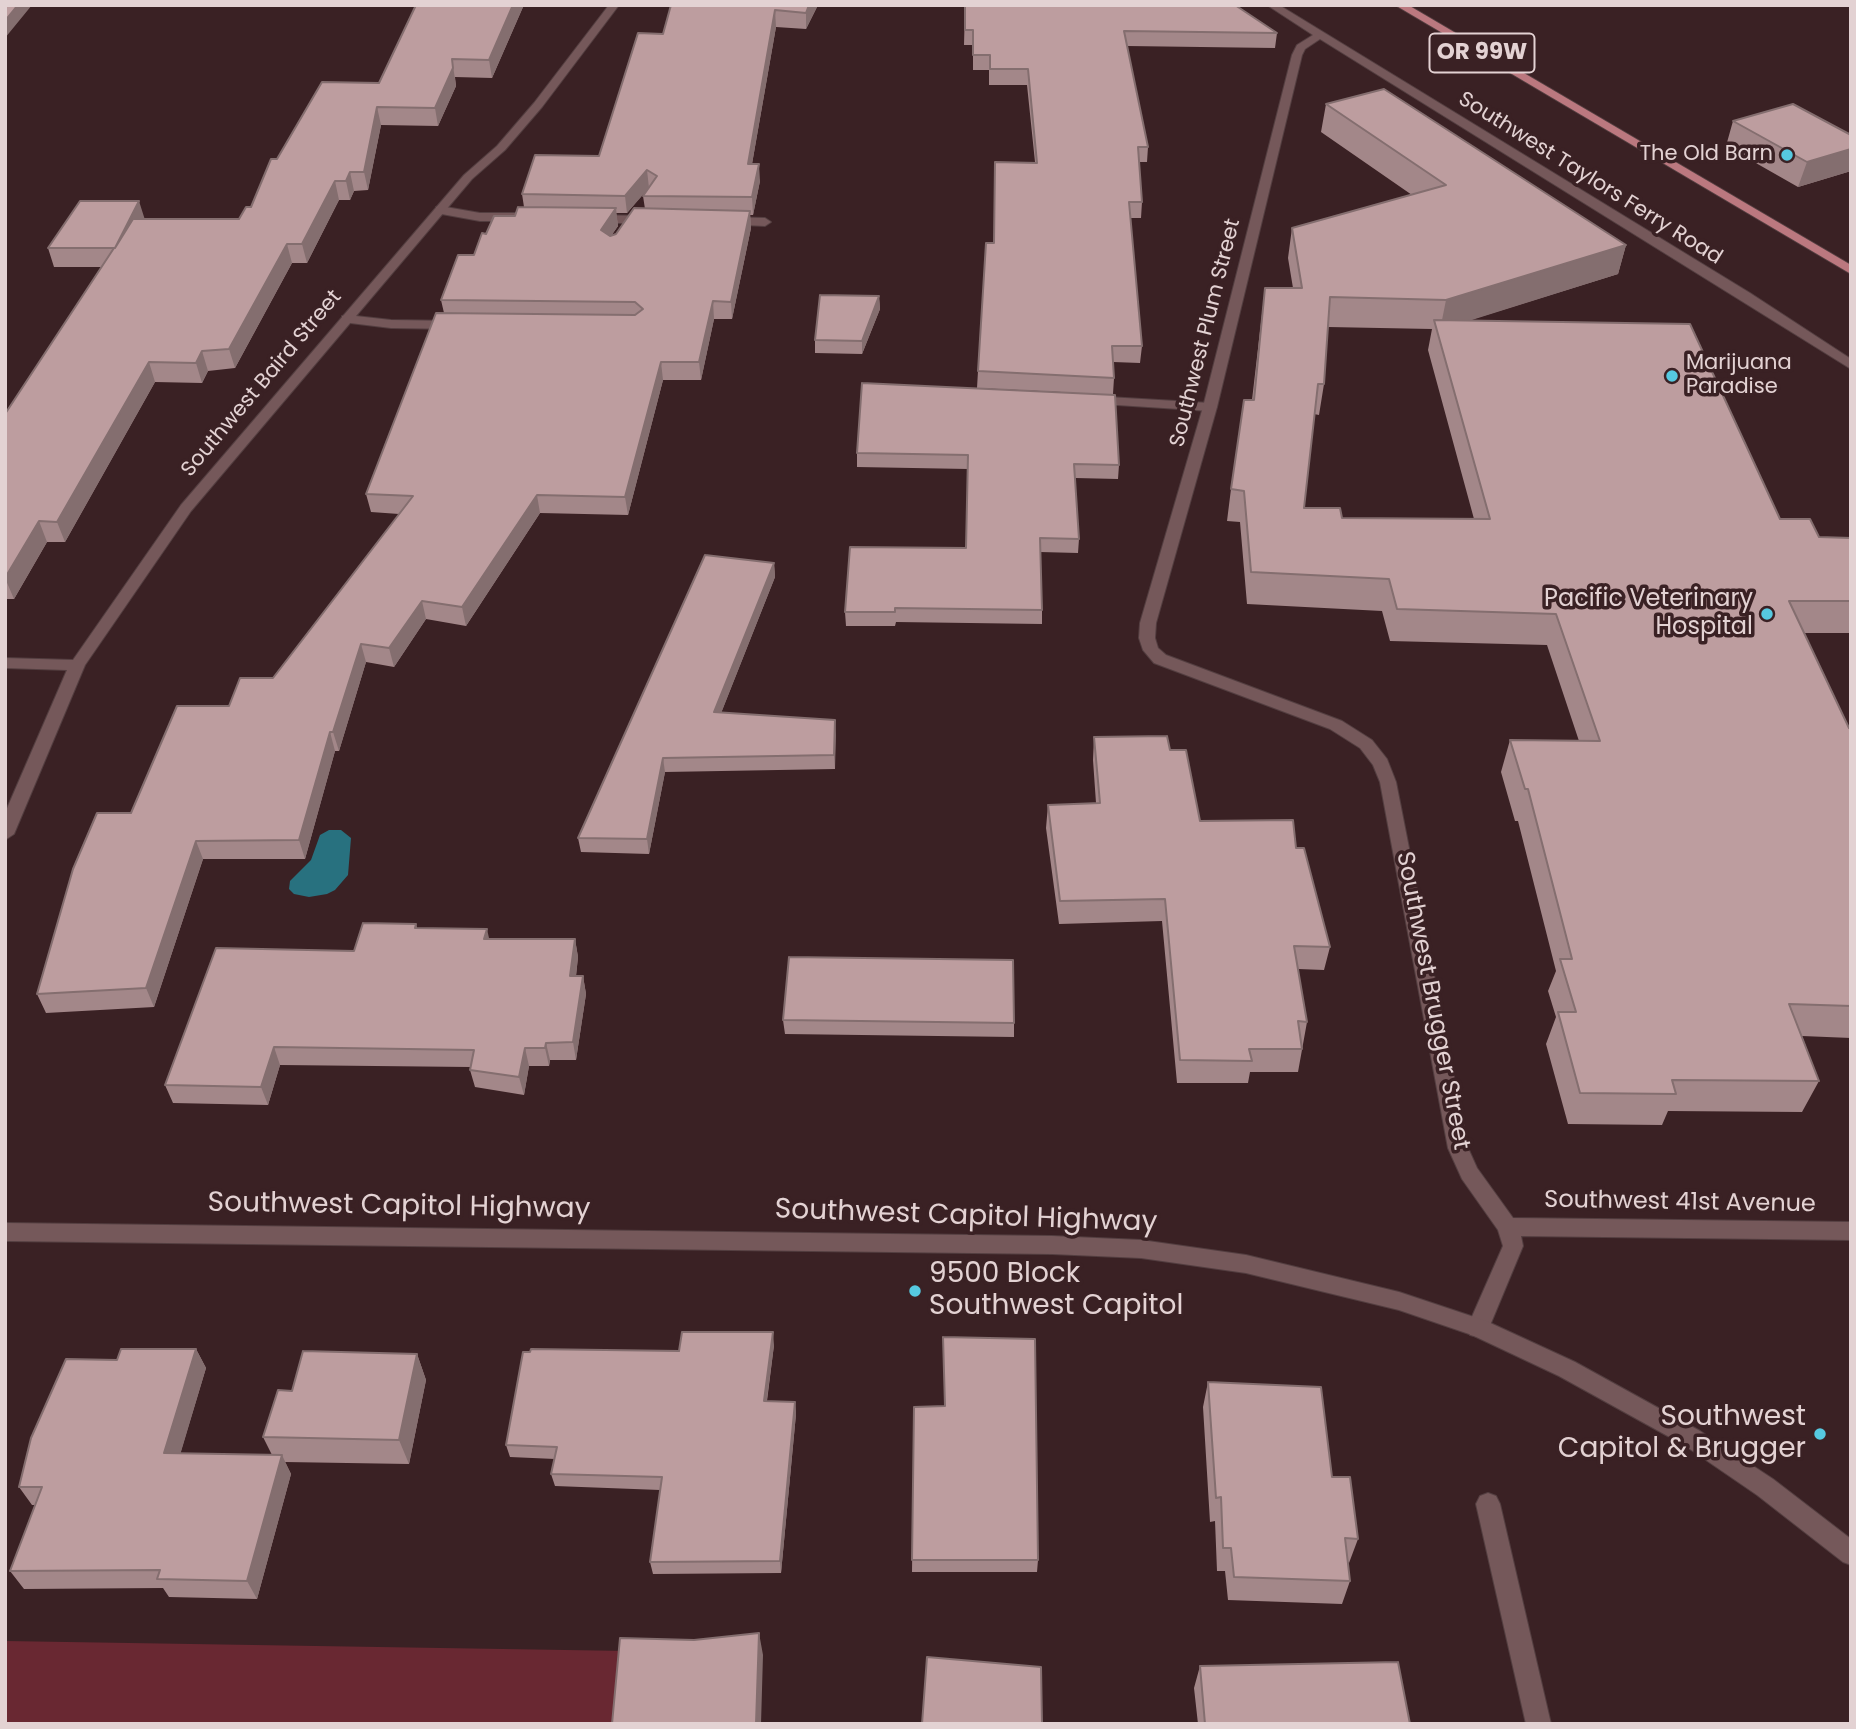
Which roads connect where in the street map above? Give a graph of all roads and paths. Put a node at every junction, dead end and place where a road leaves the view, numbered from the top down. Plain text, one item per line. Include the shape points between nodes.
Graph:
1 (614, 5) edge
2 (1272, 5) edge
3 (1400, 5) edge
4 (1320, 35) junction
5 (644, 203) edge
6 (440, 210) junction
7 (536, 218) edge
8 (577, 219) edge
9 (666, 220) edge
10 (709, 221) edge
11 (765, 222) dead end
12 (629, 224) junction
13 (1851, 270) edge
14 (347, 319) junction
15 (474, 325) edge
16 (1851, 365) edge
17 (1076, 399) edge
18 (1210, 407) junction
19 (5, 663) edge
20 (77, 665) junction
21 (1366, 744) joint
22 (5, 834) edge
23 (1508, 1227) junction
24 (1851, 1231) edge
25 (5, 1232) edge
26 (1478, 1328) junction
27 (1488, 1504) dead end
28 (1851, 1554) edge
29 (1539, 1724) edge

1 - 6 street, Southwest Baird Street via 501,148
2 - 4 street, Southwest Taylors Ferry Road
3 - 13 main road, OR 99W
4 - 16 street, Southwest Taylors Ferry Road
4 - 18 street, Southwest Plum Street via 1297,55
5 - 12 street
6 - 7 street via 480,217
6 - 14 street, Southwest Baird Street
8 - 12 street
9 - 12 street
10 - 11 street
14 - 15 street
14 - 20 street, Southwest Baird Street via 187,508
17 - 18 street
18 - 21 street, Southwest Plum Street via 1148,623 1151,650 1160,659 1336,725
19 - 20 street
20 - 22 street, Southwest Baird Street
21 - 23 street, Southwest Brugger Street via 1388,782 1458,1148 1469,1173
23 - 24 street, Southwest 41st Avenue
23 - 26 street via 1513,1246
25 - 26 street, Southwest Capitol Highway via 1141,1249 1292,1273
26 - 28 street, Southwest Capitol Highway via 1567,1369 1692,1438
27 - 29 street

